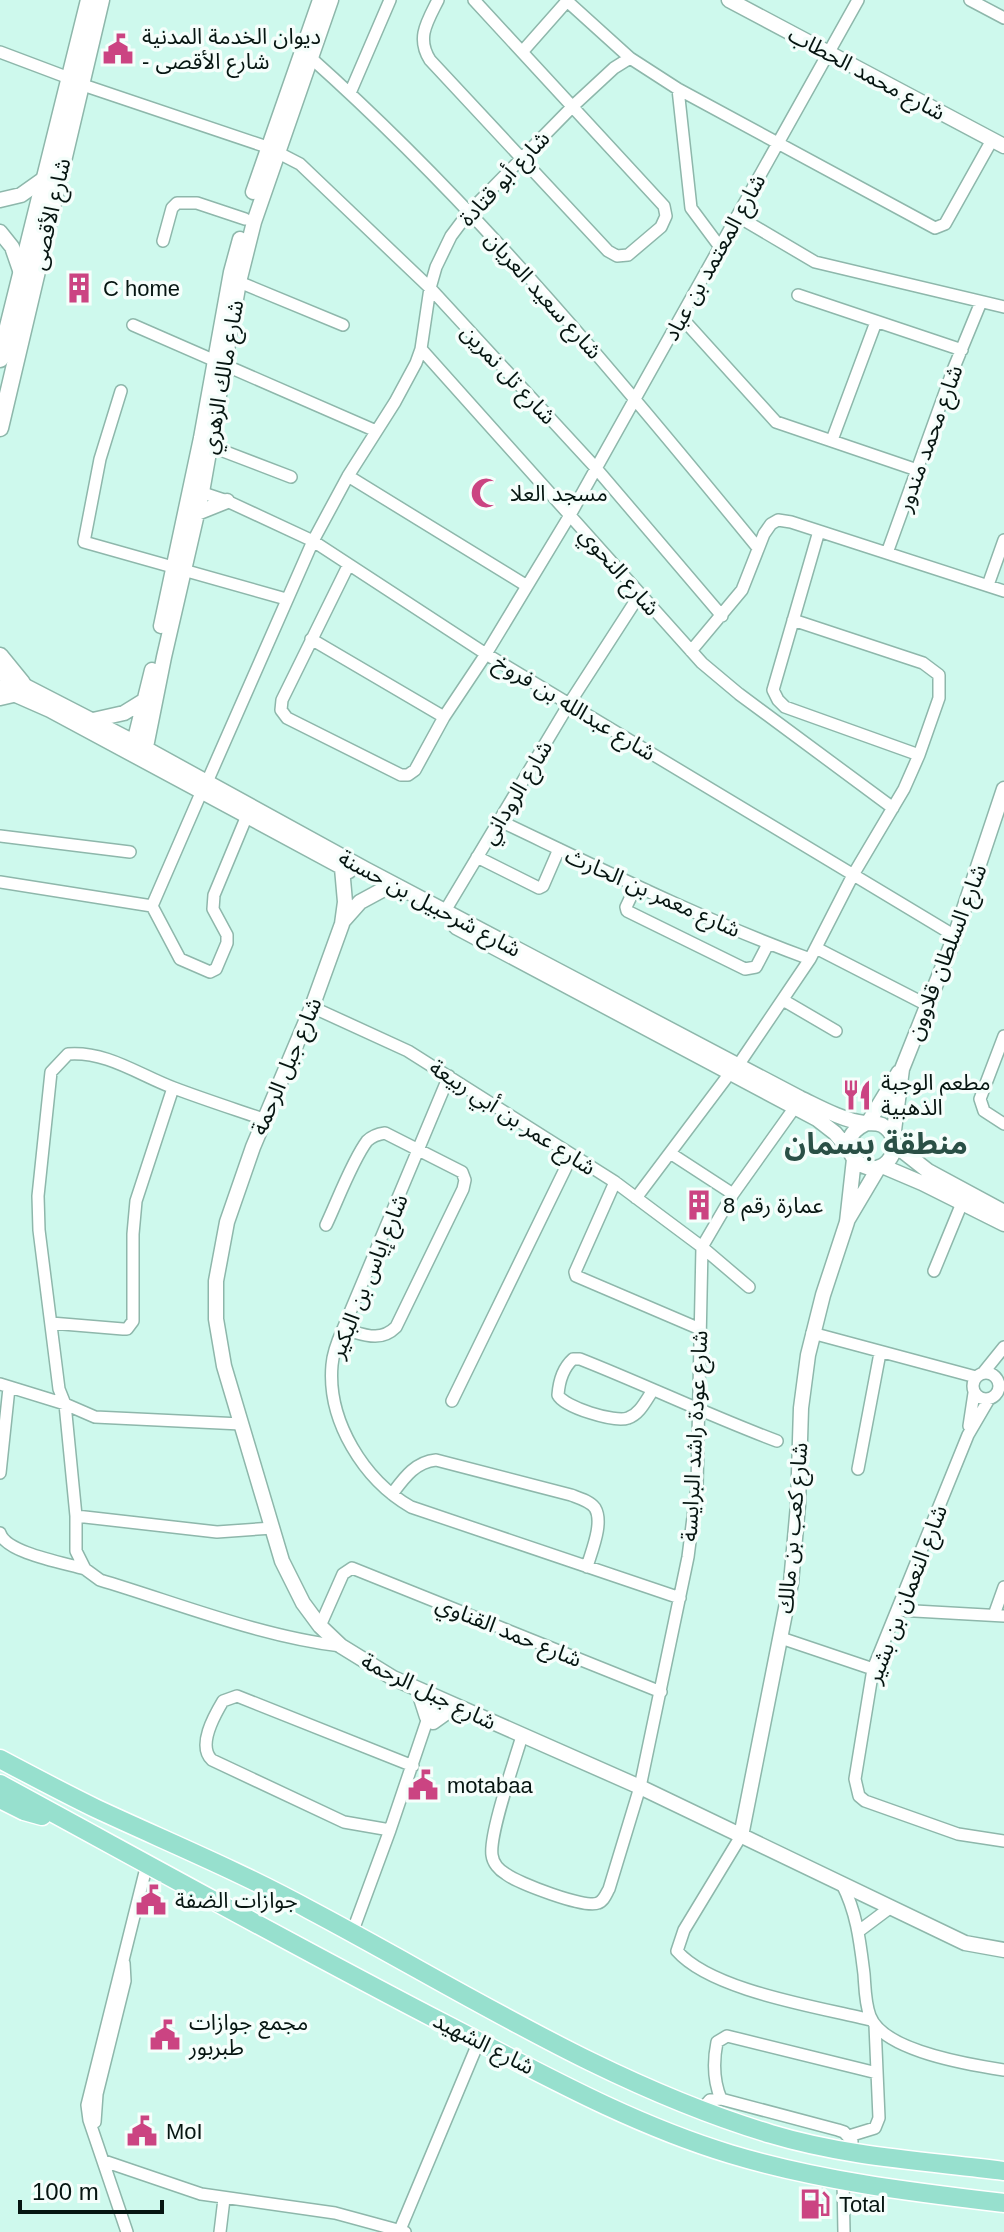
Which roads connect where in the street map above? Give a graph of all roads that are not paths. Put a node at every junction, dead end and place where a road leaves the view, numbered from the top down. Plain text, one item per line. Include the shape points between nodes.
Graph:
1 (89, 0) edge
2 (101, 0) edge
3 (320, 0) edge
4 (331, 0) edge
5 (390, 0) edge
6 (438, 0) edge
7 (474, 0) edge
8 (729, 0) edge
9 (858, 0) edge
10 (970, 0) edge
11 (1004, 18) edge
12 (0, 52) edge
13 (522, 52) junction
14 (830, 52) junction
15 (311, 58) junction
16 (630, 58) junction
17 (74, 81) junction
18 (678, 89) junction
19 (350, 93) junction
20 (573, 106) junction
21 (998, 143) edge
22 (778, 144) junction
23 (272, 149) junction
24 (522, 158) junction
25 (45, 178) junction
26 (0, 200) edge
27 (469, 212) junction
28 (737, 216) junction
29 (245, 219) junction
30 (0, 232) edge
31 (163, 241) dead end
32 (720, 247) junction
33 (21, 273) junction
34 (239, 282) junction
35 (430, 288) junction
36 (798, 295) dead end
37 (981, 302) junction
38 (1004, 307) edge
39 (681, 317) junction
40 (876, 322) junction
41 (133, 325) dead end
42 (343, 325) dead end
43 (421, 349) junction
44 (962, 350) junction
45 (0, 359) edge
46 (220, 362) junction
47 (121, 391) dead end
48 (635, 397) junction
49 (0, 428) edge
50 (376, 431) junction
51 (832, 440) junction
52 (210, 446) junction
53 (595, 467) junction
54 (917, 470) junction
55 (348, 476) junction
56 (291, 477) dead end
57 (196, 491) junction
58 (227, 501) junction
59 (197, 513) junction
60 (570, 515) junction
61 (819, 531) junction
62 (1004, 540) edge
63 (313, 541) junction
64 (758, 548) junction
65 (887, 553) junction
66 (348, 566) junction
67 (179, 568) junction
68 (988, 585) junction
69 (527, 586) junction
70 (1004, 591) edge
71 (640, 594) junction
72 (286, 599) junction
73 (722, 616) junction
74 (793, 620) junction
75 (311, 639) junction
76 (691, 651) junction
77 (486, 654) junction
78 (0, 656) edge
79 (0, 673) edge
80 (9, 691) edge
81 (145, 700) junction
82 (569, 704) junction
83 (444, 717) junction
84 (92, 720) junction
85 (151, 727) junction
86 (139, 752) junction
87 (919, 755) junction
88 (163, 758) junction
89 (204, 788) junction
90 (1004, 789) edge
91 (893, 808) junction
92 (246, 818) junction
93 (498, 820) junction
94 (0, 836) edge
95 (559, 849) junction
96 (130, 852) dead end
97 (477, 857) junction
98 (342, 868) junction
99 (853, 875) junction
100 (0, 882) edge
101 (636, 886) junction
102 (384, 889) junction
103 (152, 906) junction
104 (445, 911) junction
105 (342, 924) junction
106 (955, 936) junction
107 (768, 944) junction
108 (813, 954) junction
109 (783, 1000) junction
110 (927, 1005) junction
111 (312, 1007) junction
112 (836, 1031) dead end
113 (1003, 1041) edge
114 (734, 1068) junction
115 (902, 1069) junction
116 (449, 1076) junction
117 (173, 1088) junction
118 (795, 1107) junction
119 (263, 1119) junction
120 (866, 1123) junction
121 (1004, 1124) edge
122 (894, 1141) junction
123 (420, 1149) junction
124 (670, 1153) junction
125 (572, 1155) junction
126 (852, 1156) junction
127 (880, 1166) junction
128 (615, 1182) junction
129 (733, 1194) junction
130 (636, 1198) junction
131 (962, 1203) junction
132 (1004, 1212) edge
133 (847, 1222) junction
134 (1004, 1224) edge
135 (326, 1225) dead end
136 (702, 1247) junction
137 (934, 1271) dead end
138 (749, 1287) dead end
139 (51, 1323) junction
140 (343, 1329) junction
141 (700, 1329) junction
142 (812, 1333) junction
143 (1004, 1350) edge
144 (880, 1353) junction
145 (976, 1383) junction
146 (1000, 1383) edge
147 (5, 1386) edge
148 (653, 1390) junction
149 (995, 1399) edge
150 (452, 1401) dead end
151 (65, 1404) junction
152 (698, 1411) junction
153 (241, 1424) junction
154 (968, 1435) junction
155 (777, 1441) dead end
156 (858, 1469) dead end
157 (0, 1473) edge
158 (392, 1494) junction
159 (76, 1516) junction
160 (273, 1528) junction
161 (0, 1533) edge
162 (587, 1567) junction
163 (85, 1569) junction
164 (1004, 1587) edge
165 (680, 1598) junction
166 (897, 1610) junction
167 (999, 1616) edge
168 (320, 1626) junction
169 (781, 1638) junction
170 (341, 1646) junction
171 (873, 1669) junction
172 (418, 1689) junction
173 (661, 1692) junction
174 (438, 1699) junction
175 (459, 1708) junction
176 (430, 1720) junction
177 (522, 1736) junction
178 (0, 1746) edge
179 (0, 1759) edge
180 (413, 1766) junction
181 (0, 1784) edge
182 (640, 1787) junction
183 (0, 1799) edge
184 (94, 1807) junction
185 (61, 1818) junction
186 (1004, 1827) edge
187 (390, 1830) junction
188 (741, 1836) junction
189 (1002, 1841) edge
190 (147, 1864) junction
191 (842, 1884) junction
192 (891, 1907) junction
193 (859, 1931) junction
194 (352, 1933) junction
195 (1004, 1950) edge
196 (873, 2022) junction
197 (479, 2041) junction
198 (1004, 2070) edge
199 (877, 2073) junction
200 (721, 2099) junction
201 (701, 2110) junction
202 (850, 2144) junction
203 (104, 2161) junction
204 (1004, 2165) edge
205 (977, 2167) junction
206 (1004, 2171) edge
207 (843, 2179) junction
208 (224, 2199) junction
209 (1004, 2204) edge
210 (401, 2231) edge
211 (127, 2232) edge
212 (220, 2232) edge
213 (844, 2232) edge

1 - 17 main road, شارع الأقصى
2 - 17 main road, شارع الأقصى
3 - 23 street, شارع مالك الزهري
4 - 15 street, شارع مالك الزهري
5 - 19 street
6 - 24 street via 422,32 424,51
7 - 13 street
8 - 14 street, شارع محمد الحطاب
9 - 14 street, شارع المعتمد بن عباد
10 - 11 street
12 - 17 street, شارع تل نمرين
13 - 16 street via 567,1
13 - 20 street
14 - 21 street, شارع محمد الحطاب
14 - 22 street, شارع المعتمد بن عباد
15 - 19 street, شارع سعيد العريان
15 - 23 street, شارع مالك الزهري
16 - 18 street
16 - 20 street, شارع أبو قتادة
17 - 23 street, شارع تل نمرين
17 - 25 main road, شارع الأقصى
17 - 49 main road, شارع الأقصى
18 - 22 street
18 - 32 street via 691,208
19 - 27 street, شارع سعيد العريان
20 - 24 street, شارع أبو قتادة
20 - 24 street via 664,206 661,227 628,255 617,256
21 - 22 street via 938,228
22 - 28 street, شارع المعتمد بن عباد
23 - 29 street, شارع مالك الزهري
23 - 34 street, شارع مالك الزهري
23 - 35 street, شارع تل نمرين via 300,164
24 - 27 street, شارع أبو قتادة
25 - 26 street via 21,195
25 - 33 main road, شارع الأقصى
27 - 35 street, شارع أبو قتادة via 443,249
27 - 48 street, شارع سعيد العريان
28 - 32 street, شارع المعتمد بن عباد
28 - 37 street via 815,262
29 - 31 street via 197,203 177,203
29 - 46 street, شارع مالك الزهري via 231,272
30 - 33 street
32 - 39 street, شارع المعتمد بن عباد
33 - 45 main road, شارع الأقصى
34 - 42 street
34 - 46 street, شارع مالك الزهري
35 - 43 street, شارع أبو قتادة
35 - 53 street, شارع تل نمرين
36 - 40 street, شارع محمد مندور
37 - 38 street
37 - 44 street
39 - 48 street, شارع المعتمد بن عباد
39 - 51 street via 776,422
40 - 44 street, شارع محمد مندور
40 - 51 street
41 - 46 street
43 - 50 street, شارع أبو قتادة
43 - 60 street, شارع النحوي
44 - 54 street, شارع محمد مندور
46 - 50 street
46 - 52 street, شارع مالك الزهري
46 - 57 street, شارع مالك الزهري
47 - 67 street via 100,459 84,542
48 - 53 street, شارع المعتمد بن عباد
48 - 64 street, شارع سعيد العريان
50 - 55 street, شارع أبو قتادة
51 - 54 street
52 - 56 street
52 - 57 street, شارع مالك الزهري
53 - 60 street, شارع المعتمد بن عباد
53 - 73 street, شارع تل نمرين
54 - 65 street, شارع محمد مندور
55 - 63 street, شارع أبو قتادة
55 - 69 street
57 - 58 street, شارع عبدالله بن فروخ
57 - 59 street, شارع مالك الزهري
57 - 67 street, شارع مالك الزهري
58 - 59 street
58 - 63 street, شارع عبدالله بن فروخ
59 - 67 street, شارع مالك الزهري
60 - 69 street, شارع المعتمد بن عباد
60 - 71 street, شارع النحوي
61 - 64 street via 778,520
61 - 65 street
61 - 74 street
62 - 68 street
63 - 66 street, شارع عبدالله بن فروخ
63 - 72 street, شارع أبو قتادة
64 - 73 street via 748,581
65 - 68 street
66 - 75 street
66 - 77 street, شارع عبدالله بن فروخ
67 - 72 street
67 - 81 street, شارع مالك الزهري
67 - 85 street, شارع مالك الزهري
68 - 70 street
69 - 77 street, شارع المعتمد بن عباد
71 - 76 street, شارع النحوي
71 - 82 street, شارع الروداني
72 - 89 street, شارع أبو قتادة
73 - 76 street
74 - 87 street via 774,680 778,700
74 - 87 street via 923,663 939,675 939,698
75 - 83 street
75 - 83 street, شارع المعتمد بن عباد via 282,700 287,718 408,775
76 - 91 street, شارع النحوي via 739,694
77 - 82 street, شارع عبدالله بن فروخ
77 - 83 street, شارع المعتمد بن عباد
78 - 80 main road
79 - 80 street, شارع شرحبيل بن حسنة
80 - 84 street, شارع شرحبيل بن حسنة
80 - 86 street, شارع شرحبيل بن حسنة
81 - 84 street via 124,713
81 - 86 street, شارع مالك الزهري
82 - 93 street, شارع الروداني
82 - 99 street, شارع عبدالله بن فروخ
84 - 86 street, شارع شرحبيل بن حسنة
85 - 86 street, شارع مالك الزهري
85 - 88 street
86 - 88 street, شارع شرحبيل بن حسنة
86 - 89 street, شارع شرحبيل بن حسنة
87 - 91 street
88 - 89 street, شارع شرحبيل بن حسنة
89 - 92 street, شارع شرحبيل بن حسنة
89 - 103 street, شارع أبو قتادة
89 - 104 street, شارع شرحبيل بن حسنة
90 - 106 street, شارع السلطان قلاوون
91 - 99 street
92 - 98 street, شارع شرحبيل بن حسنة
92 - 103 street via 214,895 213,909 227,935 216,969 210,972 180,959
93 - 95 street, شارع معمر بن الحارث
93 - 97 street, شارع الروداني
94 - 96 street
95 - 97 street via 539,888
95 - 101 street, شارع معمر بن الحارث
97 - 104 street, شارع الروداني
98 - 102 street, شارع شرحبيل بن حسنة
98 - 105 street, شارع جبل الرحمة
99 - 106 street, شارع عبدالله بن فروخ
99 - 108 street
100 - 103 street
101 - 107 street, شارع معمر بن الحارث
101 - 107 street via 627,911 745,969 756,967
102 - 105 street, شارع جبل الرحمة via 360,902
102 - 114 street, شارع شرحبيل بن حسنة
104 - 114 street, شارع شرحبيل بن حسنة
105 - 111 street, شارع جبل الرحمة
106 - 110 street, شارع السلطان قلاوون
107 - 108 street, شارع معمر بن الحارث
108 - 109 street
108 - 110 street, شارع معمر بن الحارث
109 - 112 street
109 - 114 street
110 - 115 street, شارع السلطان قلاوون
111 - 116 street, شارع عمر بن أبي ربيعة
111 - 119 street, شارع جبل الرحمة
113 - 121 street via 980,1099 984,1111
114 - 118 street, شارع شرحبيل بن حسنة
114 - 120 street, شارع شرحبيل بن حسنة
114 - 124 street
115 - 120 street, شارع السلطان قلاوون
115 - 122 street, شارع السلطان قلاوون
116 - 123 street, شارع إياس بن البكير
116 - 125 street, شارع عمر بن أبي ربيعة
117 - 119 street
117 - 139 street via 136,1201 131,1325 123,1329
117 - 139 street via 83,1053 68,1054 51,1072 38,1196
118 - 126 street, شارع شرحبيل بن حسنة via 826,1125
118 - 129 street, شارع عودة راشد البرايسة
119 - 153 street, شارع جبل الرحمة via 227,1222 216,1281 220,1349
120 - 122 street via 883,1126
120 - 126 street via 850,1138
122 - 127 street via 891,1157
122 - 132 street via 928,1171
123 - 135 street via 385,1133 368,1140
123 - 140 street, شارع إياس بن البكير
123 - 140 street via 462,1172 463,1189 396,1327 381,1337
124 - 129 street
124 - 130 street
125 - 128 street, شارع عمر بن أبي ربيعة
125 - 150 street
126 - 127 street via 865,1167
126 - 133 street, شارع كعب بن مالك
127 - 131 street
127 - 133 street, شارع كعب بن مالك
128 - 130 street, شارع عمر بن أبي ربيعة
128 - 141 street via 576,1276
129 - 136 street, شارع عودة راشد البرايسة
130 - 136 street, شارع عمر بن أبي ربيعة
131 - 134 street
131 - 137 street
133 - 142 street, شارع كعب بن مالك
136 - 138 street, شارع عمر بن أبي ربيعة
136 - 141 street, شارع عودة راشد البرايسة
139 - 151 street
140 - 158 street, شارع إياس بن البكير via 332,1363 335,1402 355,1453
141 - 152 street, شارع عودة راشد البرايسة
142 - 144 street
142 - 169 street, شارع كعب بن مالك
143 - 145 street
143 - 146 street
144 - 145 street via 941,1367
144 - 156 street
145 - 146 street via 991,1374
145 - 149 street via 980,1398
145 - 154 street, شارع النعمان بن بشير
146 - 149 street
147 - 151 street
147 - 157 street
148 - 148 street via 573,1359 562,1374 558,1395 568,1405 620,1419 636,1413
148 - 152 street
149 - 154 street, شارع النعمان بن بشير
151 - 153 street via 95,1417
151 - 159 street
152 - 155 street
152 - 165 street, شارع عودة راشد البرايسة via 697,1486
153 - 160 street, شارع جبل الرحمة
154 - 166 street, شارع النعمان بن بشير
158 - 162 street, شارع إياس بن البكير via 429,1514
158 - 162 street via 414,1468 436,1460 571,1495 596,1512 597,1531
159 - 160 street via 217,1532
159 - 163 street via 76,1551
160 - 168 street, شارع جبل الرحمة via 292,1583
161 - 163 street via 12,1548
162 - 165 street, شارع إياس بن البكير
163 - 170 street via 100,1580 268,1631
164 - 167 street
165 - 173 street, شارع عودة راشد البرايسة
166 - 167 street
166 - 171 street, شارع النعمان بن بشير
168 - 170 street, شارع جبل الرحمة
168 - 173 street, شارع حمد القناوي via 345,1571 352,1568
169 - 171 street
169 - 188 street, شارع كعب بن مالك
170 - 172 street, شارع جبل الرحمة
171 - 189 street, شارع النعمان بن بشير via 855,1772 862,1799 958,1834
172 - 174 street, شارع جبل الرحمة
172 - 176 street
173 - 182 street, شارع عودة راشد البرايسة
174 - 175 street, شارع جبل الرحمة
174 - 176 street
175 - 176 street
175 - 177 street, شارع جبل الرحمة
176 - 180 street
177 - 182 street, شارع جبل الرحمة
177 - 182 street, شارع عودة راشد البرايسة via 493,1846 495,1865 513,1879 577,1901 602,1901
178 - 184 highway via 62,1779
179 - 184 highway, شارع الشهيد
180 - 187 street
180 - 187 street via 237,1696 220,1705 205,1744 212,1760 344,1822
181 - 185 highway, شارع الشهيد
182 - 188 street, شارع جبل الرحمة
183 - 185 highway via 33,1814
184 - 194 highway, شارع الشهيد
185 - 190 highway, شارع الشهيد
186 - 189 street
187 - 194 street
188 - 191 street, شارع جبل الرحمة
188 - 196 street via 684,1930 677,1951 686,1962 736,1986
190 - 197 highway, شارع الشهيد
190 - 203 street via 96,2100 96,2135
191 - 192 street, شارع جبل الرحمة
191 - 193 street
192 - 193 street
192 - 195 street, شارع جبل الرحمة via 965,1943
193 - 196 street
194 - 201 highway, شارع الشهيد via 584,2059
196 - 198 street via 890,2038 923,2051
196 - 199 street
197 - 207 highway, شارع الشهيد via 679,2137 756,2161
197 - 210 street
199 - 200 street via 727,2036 717,2042 714,2064
199 - 202 street via 878,2123
200 - 201 street via 710,2100
200 - 202 street via 838,2130
201 - 202 highway, شارع الشهيد via 775,2135
202 - 205 highway, شارع الشهيد via 932,2164
203 - 208 street
203 - 211 street
204 - 205 highway
205 - 206 highway, شارع الشهيد
207 - 209 highway, شارع الشهيد
207 - 213 street
208 - 210 street via 335,2213
208 - 212 street

